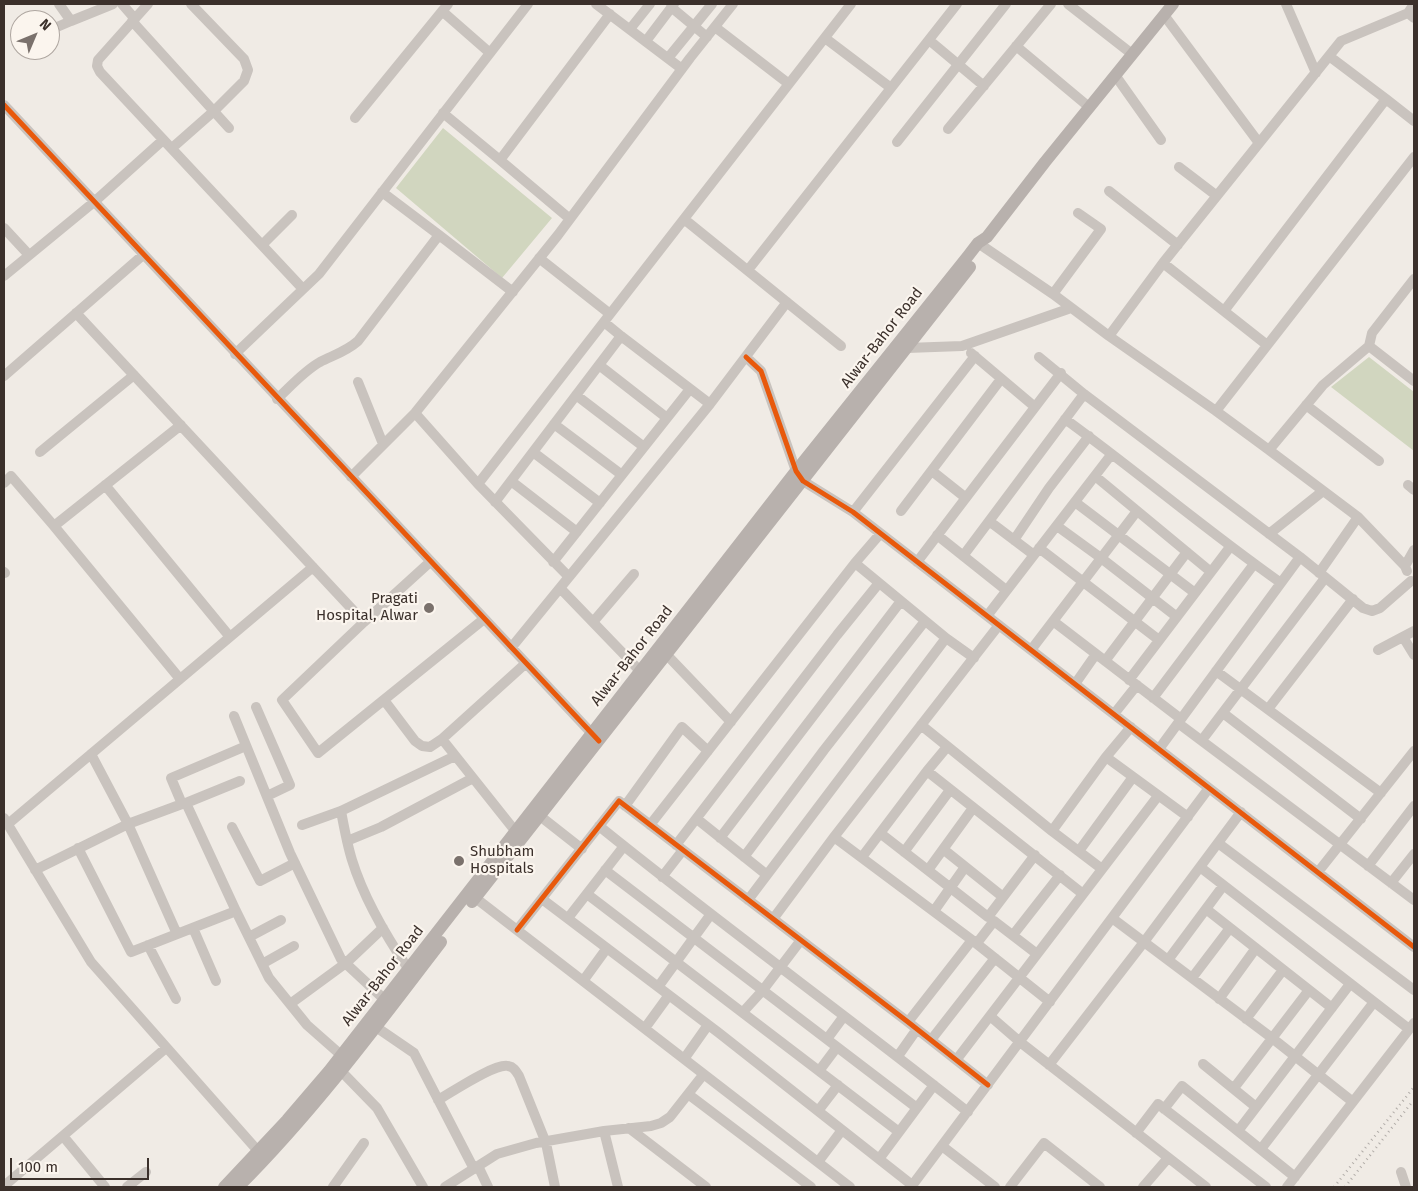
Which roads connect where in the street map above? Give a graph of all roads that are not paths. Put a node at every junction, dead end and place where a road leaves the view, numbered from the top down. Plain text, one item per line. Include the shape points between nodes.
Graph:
1 (59, 4) edge
2 (113, 4) edge
3 (122, 4) edge
4 (148, 4) edge
5 (191, 4) edge
6 (528, 4) edge
7 (596, 4) edge
8 (650, 4) edge
9 (712, 4) edge
10 (733, 4) edge
11 (851, 4) edge
12 (957, 4) edge
13 (1006, 4) edge
14 (1051, 4) edge
15 (1173, 4) edge
16 (1286, 4) edge
17 (1414, 4) edge
18 (1073, 5) edge
19 (672, 6) edge
20 (445, 7) edge
21 (610, 14) junction
22 (1164, 15) junction
23 (1411, 16) edge
24 (133, 20) junction
25 (71, 21) junction
26 (60, 26) edge
27 (694, 26) junction
28 (715, 27) junction
29 (630, 29) junction
30 (707, 37) junction
31 (825, 38) junction
32 (929, 40) junction
33 (646, 41) junction
34 (1016, 46) junction
35 (490, 53) junction
36 (1132, 54) junction
37 (1329, 56) junction
38 (668, 58) junction
39 (959, 64) junction
40 (682, 68) junction
41 (1316, 73) junction
42 (1115, 76) junction
43 (789, 84) junction
44 (984, 86) junction
45 (891, 88) junction
46 (1386, 99) junction
47 (4, 105) edge
48 (1089, 107) junction
49 (214, 111) junction
50 (444, 113) junction
51 (355, 118) dead end
52 (1414, 121) edge
53 (229, 128) dead end
54 (948, 129) dead end
55 (163, 140) junction
56 (1161, 140) dead end
57 (897, 142) dead end
58 (1259, 143) junction
59 (172, 148) junction
60 (1414, 157) edge
61 (500, 160) junction
62 (1178, 167) dead end
63 (1109, 191) dead end
64 (382, 192) junction
65 (1217, 196) junction
66 (94, 202) junction
67 (1078, 213) dead end
68 (292, 214) dead end
69 (570, 219) junction
70 (684, 219) junction
71 (4, 228) edge
72 (439, 235) junction
73 (983, 243) junction
74 (262, 245) junction
75 (1178, 245) junction
76 (29, 255) junction
77 (143, 255) junction
78 (540, 258) junction
79 (1163, 263) junction
80 (748, 270) junction
81 (4, 276) edge
82 (1414, 280) edge
83 (303, 290) junction
84 (512, 292) junction
85 (1053, 294) junction
86 (787, 302) junction
87 (1071, 308) junction
88 (1224, 311) junction
89 (76, 313) junction
90 (607, 318) junction
91 (621, 336) junction
92 (1109, 336) junction
93 (1267, 345) junction
94 (841, 346) dead end
95 (962, 346) junction
96 (1369, 346) junction
97 (906, 348) junction
98 (235, 354) junction
99 (974, 356) junction
100 (746, 357) junction
101 (1039, 357) dead end
102 (598, 365) junction
103 (1061, 374) junction
104 (134, 375) junction
105 (4, 376) edge
106 (1001, 379) junction
107 (1414, 379) edge
108 (358, 382) dead end
109 (690, 389) junction
110 (1084, 394) junction
111 (576, 395) junction
112 (278, 399) junction
113 (710, 404) junction
114 (1306, 405) junction
115 (1035, 407) junction
116 (1216, 411) junction
117 (414, 413) junction
118 (667, 418) junction
119 (1065, 419) junction
120 (554, 424) junction
121 (181, 425) junction
122 (1089, 436) junction
123 (383, 444) junction
124 (644, 447) junction
125 (1269, 450) junction
126 (40, 452) dead end
127 (533, 452) junction
128 (1111, 455) junction
129 (1379, 461) dead end
130 (932, 471) junction
131 (622, 475) junction
132 (800, 476) junction
133 (1095, 476) junction
134 (351, 477) junction
135 (511, 481) junction
136 (4, 482) edge
137 (478, 484) junction
138 (106, 485) junction
139 (1323, 491) junction
140 (966, 498) junction
141 (495, 502) junction
142 (600, 502) junction
143 (1075, 502) junction
144 (902, 511) dead end
145 (1137, 511) junction
146 (853, 512) junction
147 (1358, 517) junction
148 (989, 522) junction
149 (54, 526) junction
150 (1057, 526) junction
151 (577, 532) junction
152 (880, 534) junction
153 (1269, 534) junction
154 (937, 535) junction
155 (1119, 535) junction
156 (1014, 540) junction
157 (1230, 547) junction
158 (1414, 550) edge
159 (1037, 551) junction
160 (1187, 552) junction
161 (963, 556) junction
162 (1300, 557) junction
163 (1101, 558) junction
164 (430, 562) junction
165 (553, 562) junction
166 (917, 562) junction
167 (855, 563) junction
168 (1254, 564) junction
169 (1405, 566) junction
170 (313, 567) junction
171 (1211, 572) junction
172 (634, 574) dead end
173 (1170, 575) junction
174 (1322, 575) junction
175 (569, 577) junction
176 (1083, 582) junction
177 (1413, 582) edge
178 (879, 583) junction
179 (1281, 583) junction
180 (560, 588) junction
181 (1006, 590) junction
182 (1195, 593) junction
183 (1153, 598) junction
184 (1353, 600) junction
185 (901, 601) junction
186 (987, 616) junction
187 (1177, 617) junction
188 (484, 619) junction
189 (925, 621) junction
190 (1053, 621) junction
191 (364, 622) junction
192 (593, 622) junction
193 (1134, 622) junction
194 (999, 625) junction
195 (1414, 631) edge
196 (230, 637) junction
197 (1403, 637) junction
198 (946, 638) junction
199 (1159, 640) junction
200 (511, 648) junction
201 (1031, 650) junction
202 (1378, 650) dead end
203 (666, 654) junction
204 (1096, 654) junction
205 (1414, 655) edge
206 (974, 658) junction
207 (1105, 661) junction
208 (525, 664) junction
209 (640, 671) junction
210 (1216, 671) junction
211 (180, 679) junction
212 (1133, 682) junction
213 (1075, 684) junction
214 (1241, 690) junction
215 (1153, 698) junction
216 (384, 700) junction
217 (256, 706) dead end
218 (1268, 709) junction
219 (1223, 713) junction
220 (1114, 714) junction
221 (234, 716) dead end
222 (1179, 721) junction
223 (731, 722) junction
224 (921, 725) junction
225 (1131, 727) junction
226 (442, 738) junction
227 (595, 738) junction
228 (1202, 740) junction
229 (246, 746) junction
230 (948, 747) junction
231 (1158, 749) junction
232 (708, 751) junction
233 (1414, 751) edge
234 (91, 754) junction
235 (455, 756) junction
236 (1106, 757) junction
237 (927, 771) junction
238 (1133, 777) junction
239 (473, 778) junction
240 (240, 781) dead end
241 (1209, 788) junction
242 (950, 790) junction
243 (1381, 793) junction
244 (267, 796) junction
245 (1158, 796) junction
246 (184, 803) junction
247 (625, 806) junction
248 (1414, 806) edge
249 (973, 808) junction
250 (341, 811) junction
251 (1240, 812) junction
252 (540, 816) junction
253 (1188, 817) junction
254 (697, 819) junction
255 (1361, 819) junction
256 (6, 821) edge
257 (128, 824) junction
258 (302, 825) dead end
259 (650, 825) junction
260 (599, 826) junction
261 (232, 828) dead end
262 (1052, 831) junction
263 (516, 832) junction
264 (880, 833) junction
265 (834, 837) junction
266 (720, 838) junction
267 (347, 841) junction
268 (1218, 843) junction
269 (1340, 845) junction
270 (624, 846) junction
271 (680, 847) junction
272 (78, 848) junction
273 (582, 849) junction
274 (943, 850) junction
275 (1078, 851) junction
276 (904, 852) junction
277 (1414, 854) edge
278 (744, 856) junction
279 (1035, 856) junction
280 (862, 857) junction
281 (295, 863) junction
282 (1368, 866) junction
283 (966, 867) junction
284 (1200, 868) junction
285 (1102, 869) junction
286 (35, 870) junction
287 (606, 870) junction
288 (928, 870) junction
289 (1318, 872) junction
290 (768, 875) junction
291 (1060, 875) junction
292 (662, 877) junction
293 (1391, 883) junction
294 (1223, 886) junction
295 (950, 888) junction
296 (587, 894) junction
297 (1083, 894) junction
298 (472, 895) junction
299 (1004, 897) junction
300 (542, 899) junction
301 (748, 900) junction
302 (1414, 900) edge
303 (1206, 909) junction
304 (236, 911) junction
305 (934, 911) junction
306 (711, 914) junction
307 (568, 918) junction
308 (1112, 918) junction
309 (773, 919) junction
310 (281, 920) dead end
311 (193, 928) junction
312 (383, 928) junction
313 (1230, 928) junction
314 (517, 930) junction
315 (176, 934) junction
316 (1013, 935) junction
317 (249, 937) junction
318 (694, 938) junction
319 (801, 940) junction
320 (974, 942) junction
321 (1144, 942) junction
322 (148, 945) junction
323 (294, 946) dead end
324 (1414, 947) edge
325 (607, 948) junction
326 (1256, 948) junction
327 (1037, 954) junction
328 (995, 958) junction
329 (1168, 960) junction
330 (677, 962) junction
331 (346, 963) junction
332 (262, 964) junction
333 (780, 966) junction
334 (409, 970) junction
335 (1283, 970) junction
336 (1019, 978) junction
337 (1192, 978) junction
338 (216, 981) dead end
339 (583, 981) junction
340 (1350, 984) junction
341 (658, 986) junction
342 (763, 990) junction
343 (1309, 990) junction
344 (1414, 990) edge
345 (669, 995) junction
346 (176, 999) dead end
347 (1219, 999) junction
348 (385, 1000) junction
349 (1050, 1002) junction
350 (1374, 1002) junction
351 (290, 1004) junction
352 (1332, 1008) junction
353 (743, 1012) junction
354 (844, 1016) junction
355 (990, 1016) junction
356 (1246, 1019) junction
357 (908, 1022) junction
358 (708, 1024) junction
359 (1412, 1026) edge
360 (376, 1028) junction
361 (644, 1028) junction
362 (917, 1029) junction
363 (1272, 1038) junction
364 (827, 1039) junction
365 (931, 1040) junction
366 (1020, 1042) junction
367 (837, 1047) junction
368 (166, 1048) junction
369 (341, 1055) junction
370 (898, 1056) junction
371 (1294, 1057) junction
372 (684, 1059) junction
373 (957, 1059) junction
374 (1203, 1064) dead end
375 (1048, 1065) junction
376 (341, 1071) junction
377 (819, 1071) junction
378 (703, 1075) junction
379 (1317, 1076) junction
380 (838, 1085) junction
381 (934, 1085) junction
382 (988, 1085) junction
383 (1234, 1088) junction
384 (688, 1094) junction
385 (438, 1100) junction
386 (1353, 1102) junction
387 (1256, 1107) junction
388 (917, 1108) junction
389 (1164, 1109) junction
390 (818, 1112) junction
391 (968, 1112) junction
392 (629, 1128) junction
393 (842, 1130) junction
394 (604, 1131) junction
395 (1238, 1131) junction
396 (899, 1132) junction
397 (1136, 1133) junction
398 (63, 1136) junction
399 (546, 1142) junction
400 (364, 1144) dead end
401 (942, 1146) junction
402 (1261, 1149) junction
403 (258, 1151) junction
404 (1168, 1158) junction
405 (879, 1159) junction
406 (818, 1162) junction
407 (476, 1167) junction
408 (146, 1172) dead end
409 (1401, 1172) dead end
410 (1295, 1176) junction
411 (4, 1186) edge
412 (912, 1186) edge
413 (105, 1187) edge
414 (127, 1187) edge
415 (224, 1187) edge
416 (238, 1187) edge
417 (333, 1187) edge
418 (423, 1187) edge
419 (445, 1187) edge
420 (488, 1187) edge
421 (555, 1187) edge
422 (618, 1187) edge
423 (706, 1187) edge
424 (811, 1187) edge
425 (850, 1187) edge
426 (995, 1187) edge
427 (1010, 1187) edge
428 (1100, 1187) edge
429 (1143, 1187) edge
430 (1206, 1187) edge
431 (1266, 1187) edge
432 (1287, 1187) edge
433 (1406, 1187) edge

1 - 25 street
2 - 25 street
3 - 24 street
4 - 24 street
5 - 49 street via 244,59 248,70 244,81
6 - 35 street
7 - 21 street
8 - 29 street
9 - 27 street
10 - 28 street
11 - 31 street
12 - 32 street
13 - 39 street
14 - 34 street
15 - 22 main road, Alwar-Bahor Road
16 - 41 street
17 - 23 street
18 - 36 street
19 - 27 street
19 - 33 street
20 - 35 street
20 - 51 street
21 - 29 street
21 - 61 street
22 - 36 main road, Alwar-Bahor Road
22 - 58 street
23 - 37 street via 1341,41
24 - 49 street
24 - 55 street via 98,60 97,66
25 - 26 street
27 - 30 street
27 - 38 street
28 - 30 street
28 - 43 street
29 - 33 street
30 - 40 street
31 - 43 street
31 - 45 street
32 - 39 street
32 - 45 street
33 - 38 street
34 - 44 street
34 - 48 street
35 - 50 street
36 - 42 main road, Alwar-Bahor Road
37 - 41 street
37 - 46 street
38 - 40 street
39 - 44 street
39 - 57 street
40 - 69 street
41 - 58 street
42 - 48 main road, Alwar-Bahor Road
42 - 56 street
43 - 70 street
44 - 54 street
45 - 80 street
46 - 52 street
46 - 88 street
47 - 66 street
48 - 73 main road, Alwar-Bahor Road
49 - 53 street
49 - 59 street
50 - 61 street
50 - 64 street
55 - 59 street
55 - 66 street
58 - 65 street
59 - 74 street
60 - 93 street
61 - 69 street
62 - 65 street
63 - 75 street
64 - 72 street
64 - 83 street
65 - 75 street
66 - 76 street
66 - 77 street
67 - 85 street via 1101,229
68 - 74 street
69 - 78 street
70 - 80 street
70 - 90 street
71 - 76 street
72 - 84 street
72 - 112 street via 358,341 348,350 302,375
73 - 85 street
73 - 97 main road, Alwar-Bahor Road via 936,312
73 - 132 main road, Alwar-Bahor Road
74 - 83 street
75 - 79 street
76 - 81 street
77 - 89 street
77 - 98 street
78 - 84 street
78 - 90 street
79 - 88 street
79 - 92 street
80 - 86 street
82 - 96 street via 1372,333
83 - 98 street
84 - 117 street
85 - 87 street
86 - 94 street
86 - 100 street
87 - 92 street
87 - 95 street
88 - 93 street
89 - 104 street
89 - 105 street
90 - 91 street
90 - 137 street
91 - 102 street
91 - 109 street
92 - 116 street
93 - 116 street
95 - 97 street
95 - 99 street
96 - 107 street
96 - 114 street via 1323,385
97 - 132 main road, Alwar-Bahor Road
98 - 112 street
99 - 106 street
99 - 146 street
100 - 113 street
100 - 132 street via 761,371
101 - 103 street
102 - 111 street
102 - 118 street
103 - 110 street
103 - 115 street
104 - 121 street
104 - 126 street
106 - 115 street
106 - 130 street
108 - 123 street
109 - 113 street
109 - 118 street
110 - 119 street
110 - 153 street
111 - 120 street
111 - 124 street
112 - 134 street
113 - 175 street
114 - 125 street
114 - 129 street
115 - 140 street
116 - 125 street
117 - 123 street
117 - 137 street
118 - 124 street
119 - 122 street
119 - 148 street
120 - 127 street
120 - 131 street
121 - 138 street
121 - 170 street
122 - 128 street
122 - 156 street
123 - 134 street
124 - 131 street
125 - 139 street
127 - 135 street
127 - 142 street
128 - 133 street
128 - 157 street
130 - 140 street
130 - 144 street
131 - 142 street
132 - 146 street
132 - 203 main road, Alwar-Bahor Road
132 - 209 main road, Alwar-Bahor Road
133 - 143 street
133 - 145 street
134 - 164 street
135 - 141 street
135 - 151 street
136 - 149 street via 11,476
137 - 141 street
138 - 149 street
138 - 196 street
139 - 147 street
139 - 153 street
140 - 154 street
141 - 165 street
142 - 151 street
143 - 150 street
143 - 155 street
145 - 155 street
145 - 160 street
146 - 152 street
147 - 169 street
147 - 174 street
148 - 156 street
148 - 161 street
149 - 211 street
150 - 159 street
150 - 163 street
151 - 165 street
152 - 166 street
152 - 167 street
153 - 162 street
154 - 161 street
154 - 166 street
155 - 163 street
155 - 173 street
156 - 159 street
157 - 168 street
157 - 171 street
158 - 169 street
159 - 176 street
159 - 181 street
160 - 171 street
160 - 173 street
161 - 181 street
162 - 174 street
162 - 179 street
163 - 176 street
163 - 183 street
164 - 188 street
164 - 191 street
165 - 175 street
166 - 186 street
167 - 178 street
167 - 223 street
168 - 179 street
168 - 215 street
169 - 177 street
170 - 191 street
170 - 196 street
171 - 182 street
172 - 192 street
173 - 182 street
173 - 183 street
174 - 184 street
174 - 214 street
175 - 180 street
176 - 190 street
176 - 193 street
177 - 184 street via 1380,608 1364,608
178 - 185 street
178 - 254 street
179 - 210 street
180 - 192 street
180 - 200 street
181 - 186 street
182 - 187 street
183 - 187 street
183 - 193 street
184 - 218 street
185 - 189 street
185 - 266 street
186 - 194 street
187 - 199 street
188 - 200 street
188 - 216 street
189 - 198 street
189 - 278 street
190 - 201 street
190 - 204 street
191 - 216 street via 282,700 318,753
192 - 209 street
193 - 199 street
193 - 207 street
194 - 201 street
194 - 206 street
195 - 197 street
196 - 211 street
197 - 202 street
197 - 205 street
198 - 206 street
198 - 290 street
199 - 212 street
200 - 208 street
201 - 213 street
203 - 223 street
203 - 227 main road, Alwar-Bahor Road
204 - 207 street
204 - 213 street
206 - 224 street
207 - 212 street
208 - 226 street
208 - 227 street
209 - 227 main road, Alwar-Bahor Road
210 - 214 street
210 - 222 street
211 - 234 street
212 - 215 street
212 - 220 street
213 - 220 street
214 - 218 street
214 - 219 street
215 - 222 street
216 - 226 street via 422,746 430,747
217 - 244 street via 290,785
218 - 243 street
219 - 228 street
219 - 255 street
220 - 225 street
221 - 229 street
222 - 228 street
222 - 231 street
223 - 232 street
224 - 230 street
224 - 265 street
225 - 231 street
225 - 236 street
226 - 235 street
227 - 252 main road, Alwar-Bahor Road
227 - 263 main road, Alwar-Bahor Road
228 - 269 street
229 - 244 street
229 - 246 street via 171,778
230 - 237 street
230 - 262 street
231 - 241 street
232 - 247 street via 682,727
232 - 259 street
233 - 243 street
234 - 256 street
234 - 257 street
235 - 239 street
235 - 250 street
236 - 238 street
236 - 262 street
237 - 242 street
237 - 264 street
238 - 245 street
238 - 275 street
239 - 263 street
239 - 267 street via 381,827
240 - 246 street
241 - 251 street
241 - 253 street
242 - 249 street
242 - 276 street
243 - 255 street
244 - 281 street
245 - 253 street
245 - 285 street
246 - 257 street
246 - 304 street
247 - 259 street
247 - 260 street via 619,801
248 - 282 street
249 - 274 street
249 - 279 street
250 - 258 street
250 - 267 street
251 - 268 street
251 - 289 street
252 - 273 street
252 - 298 main road, Alwar-Bahor Road
253 - 308 street
254 - 266 street
254 - 271 street
255 - 269 street
256 - 286 street
257 - 272 street
257 - 315 street
259 - 271 street
260 - 270 street
260 - 273 street
261 - 281 street via 260,881
262 - 275 street
263 - 298 main road, Alwar-Bahor Road
264 - 276 street
264 - 280 street
265 - 280 street
265 - 309 street
266 - 278 street
267 - 312 street via 363,889
268 - 284 street
268 - 344 street
269 - 282 street
269 - 289 street
270 - 287 street
270 - 292 street
271 - 292 street
271 - 301 street
272 - 286 street
272 - 322 street via 131,952
273 - 300 street
274 - 283 street
274 - 288 street
275 - 285 street
276 - 288 street
277 - 293 street
278 - 290 street
279 - 291 street
279 - 299 street
280 - 305 street
281 - 331 street
282 - 293 street
283 - 295 street
283 - 299 street
284 - 294 street
284 - 321 street
285 - 297 street
286 - 368 street via 91,962
287 - 296 street
287 - 318 street
288 - 295 street
289 - 324 street
290 - 301 street
291 - 297 street
291 - 316 street
292 - 306 street
293 - 302 street
294 - 303 street
294 - 340 street
295 - 299 street via 988,917
295 - 305 street
296 - 307 street
296 - 330 street
297 - 327 street
298 - 314 street
298 - 334 main road, Alwar-Bahor Road
298 - 360 main road, Alwar-Bahor Road
300 - 307 street
300 - 314 street
301 - 309 street
303 - 313 street
303 - 329 street
304 - 311 street
304 - 317 street
305 - 320 street
306 - 318 street
306 - 333 street
307 - 325 street
308 - 321 street
308 - 349 street
309 - 319 street
310 - 317 street
311 - 315 street
311 - 338 street
312 - 331 street
312 - 334 street
313 - 326 street
313 - 337 street
314 - 339 street
315 - 322 street
316 - 320 street via 994,921
316 - 327 street
317 - 332 street
318 - 330 street
318 - 342 street
319 - 333 street
319 - 357 street
320 - 328 street
320 - 357 street
321 - 329 street
321 - 375 street
322 - 346 street
323 - 332 street
325 - 339 street
325 - 341 street
326 - 335 street
326 - 347 street
327 - 336 street
328 - 336 street
328 - 365 street
329 - 337 street
330 - 341 street
330 - 353 street
331 - 348 street
331 - 351 street
332 - 351 street
333 - 342 street
333 - 354 street
334 - 348 main road, Alwar-Bahor Road
335 - 343 street
335 - 356 street
336 - 349 street
336 - 355 street
337 - 347 street
339 - 361 street
340 - 350 street
340 - 352 street
341 - 345 street
342 - 353 street
342 - 364 street
343 - 352 street
343 - 363 street
345 - 358 street
345 - 361 street
347 - 356 street
348 - 369 main road, Alwar-Bahor Road
349 - 366 street
350 - 359 street
350 - 379 street
351 - 369 street via 307,1025
352 - 371 street
353 - 377 street
354 - 364 street
354 - 370 street
355 - 366 street
355 - 373 street
356 - 363 street
357 - 362 street
358 - 372 street
358 - 390 street
359 - 386 street
360 - 376 main road, Alwar-Bahor Road
360 - 385 street via 414,1053
361 - 372 street
362 - 365 street
362 - 370 street
363 - 371 street
363 - 383 street
364 - 367 street
365 - 373 street
366 - 375 street
366 - 382 street
367 - 377 street
367 - 388 street
368 - 398 street
368 - 403 street
369 - 403 main road, Alwar-Bahor Road
370 - 381 street
371 - 379 street
371 - 387 street
372 - 378 street
373 - 382 street
374 - 383 street
375 - 397 street
376 - 416 main road, Alwar-Bahor Road
376 - 418 street via 377,1108
377 - 380 street
378 - 384 street
378 - 406 street
379 - 386 street
379 - 402 street
380 - 390 street
380 - 396 street
381 - 388 street
381 - 391 street
382 - 391 street
383 - 387 street
384 - 392 street via 661,1123
384 - 424 street
385 - 399 street via 494,1067 506,1065 514,1068
385 - 407 street
386 - 410 street
387 - 395 street
388 - 396 street
389 - 395 street via 1182,1086
389 - 397 street via 1158,1104
389 - 431 street
390 - 393 street
391 - 401 street
392 - 394 street
392 - 423 street
393 - 405 street
393 - 406 street
394 - 399 street
394 - 422 street
395 - 402 street
396 - 405 street
397 - 404 street
398 - 411 street
398 - 413 street
399 - 407 street via 497,1154
399 - 421 street
400 - 417 street
401 - 412 street
401 - 426 street
402 - 410 street
403 - 415 main road, Alwar-Bahor Road
404 - 429 street
404 - 430 street
405 - 412 street
406 - 425 street
407 - 419 street
407 - 420 street
408 - 414 street
409 - 433 street
410 - 432 street
427 - 428 street via 1044,1143

